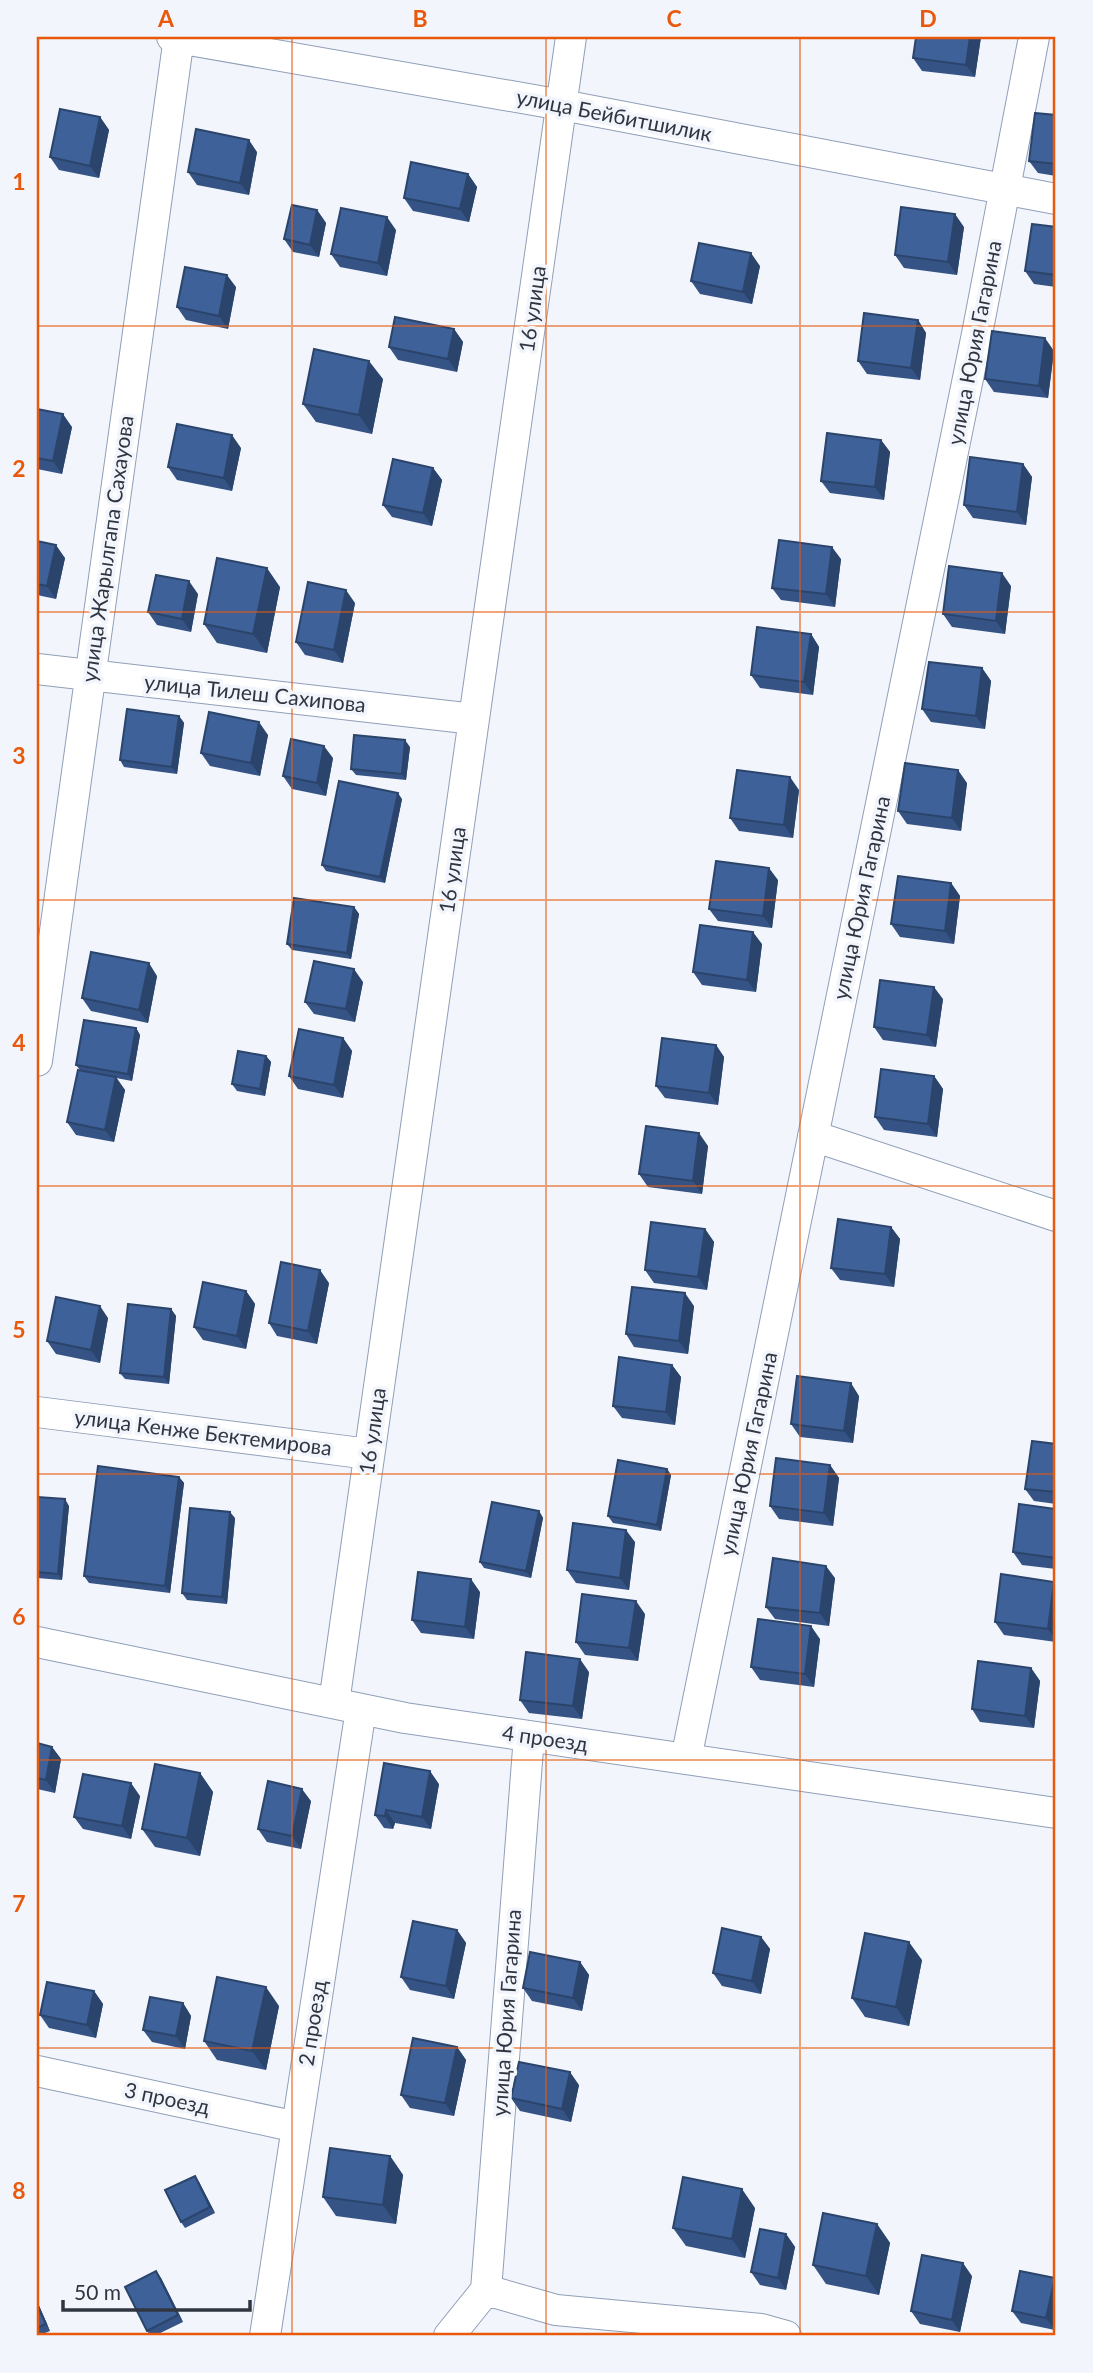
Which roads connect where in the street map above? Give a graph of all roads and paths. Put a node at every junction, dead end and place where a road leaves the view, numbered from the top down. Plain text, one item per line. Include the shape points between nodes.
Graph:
1 (176, 37) edge
2 (571, 37) edge
3 (1034, 37) edge
4 (562, 105) junction
5 (1005, 191) junction
6 (1056, 199) edge
7 (37, 669) edge
8 (90, 675) junction
9 (474, 719) junction
10 (37, 1061) edge
11 (813, 1136) junction
12 (1056, 1216) edge
13 (37, 1412) edge
14 (369, 1454) junction
15 (37, 1642) edge
16 (347, 1706) junction
17 (529, 1737) junction
18 (686, 1759) junction
19 (1056, 1813) edge
20 (37, 2071) edge
21 (297, 2127) junction
22 (486, 2290) junction
23 (265, 2336) edge
24 (449, 2336) edge
25 (781, 2336) edge

1 - 4 street, улица Бейбитшилик
1 - 8 street, улица Жарылгапа Сахауова
2 - 4 street, 16 улица
3 - 5 street, улица Юрия Гагарина
4 - 5 street, улица Бейбитшилик
4 - 9 street, 16 улица
5 - 6 street, улица Бейбитшилик
5 - 11 street, улица Юрия Гагарина
7 - 8 street, улица Тилеш Сахипова
8 - 9 street, улица Тилеш Сахипова
8 - 10 street, улица Жарылгапа Сахауова
9 - 14 street, 16 улица
11 - 12 street
11 - 18 street, улица Юрия Гагарина
13 - 14 street, улица Кенже Бектемирова
14 - 16 street, 16 улица
15 - 16 street, 4 проезд
16 - 17 street, 4 проезд
16 - 21 street, 2 проезд
17 - 18 street, 4 проезд
17 - 22 street, улица Юрия Гагарина
18 - 19 street, 4 проезд
20 - 21 street, 3 проезд
21 - 23 street, 2 проезд
22 - 24 street
22 - 25 street via 556,2310 761,2329

